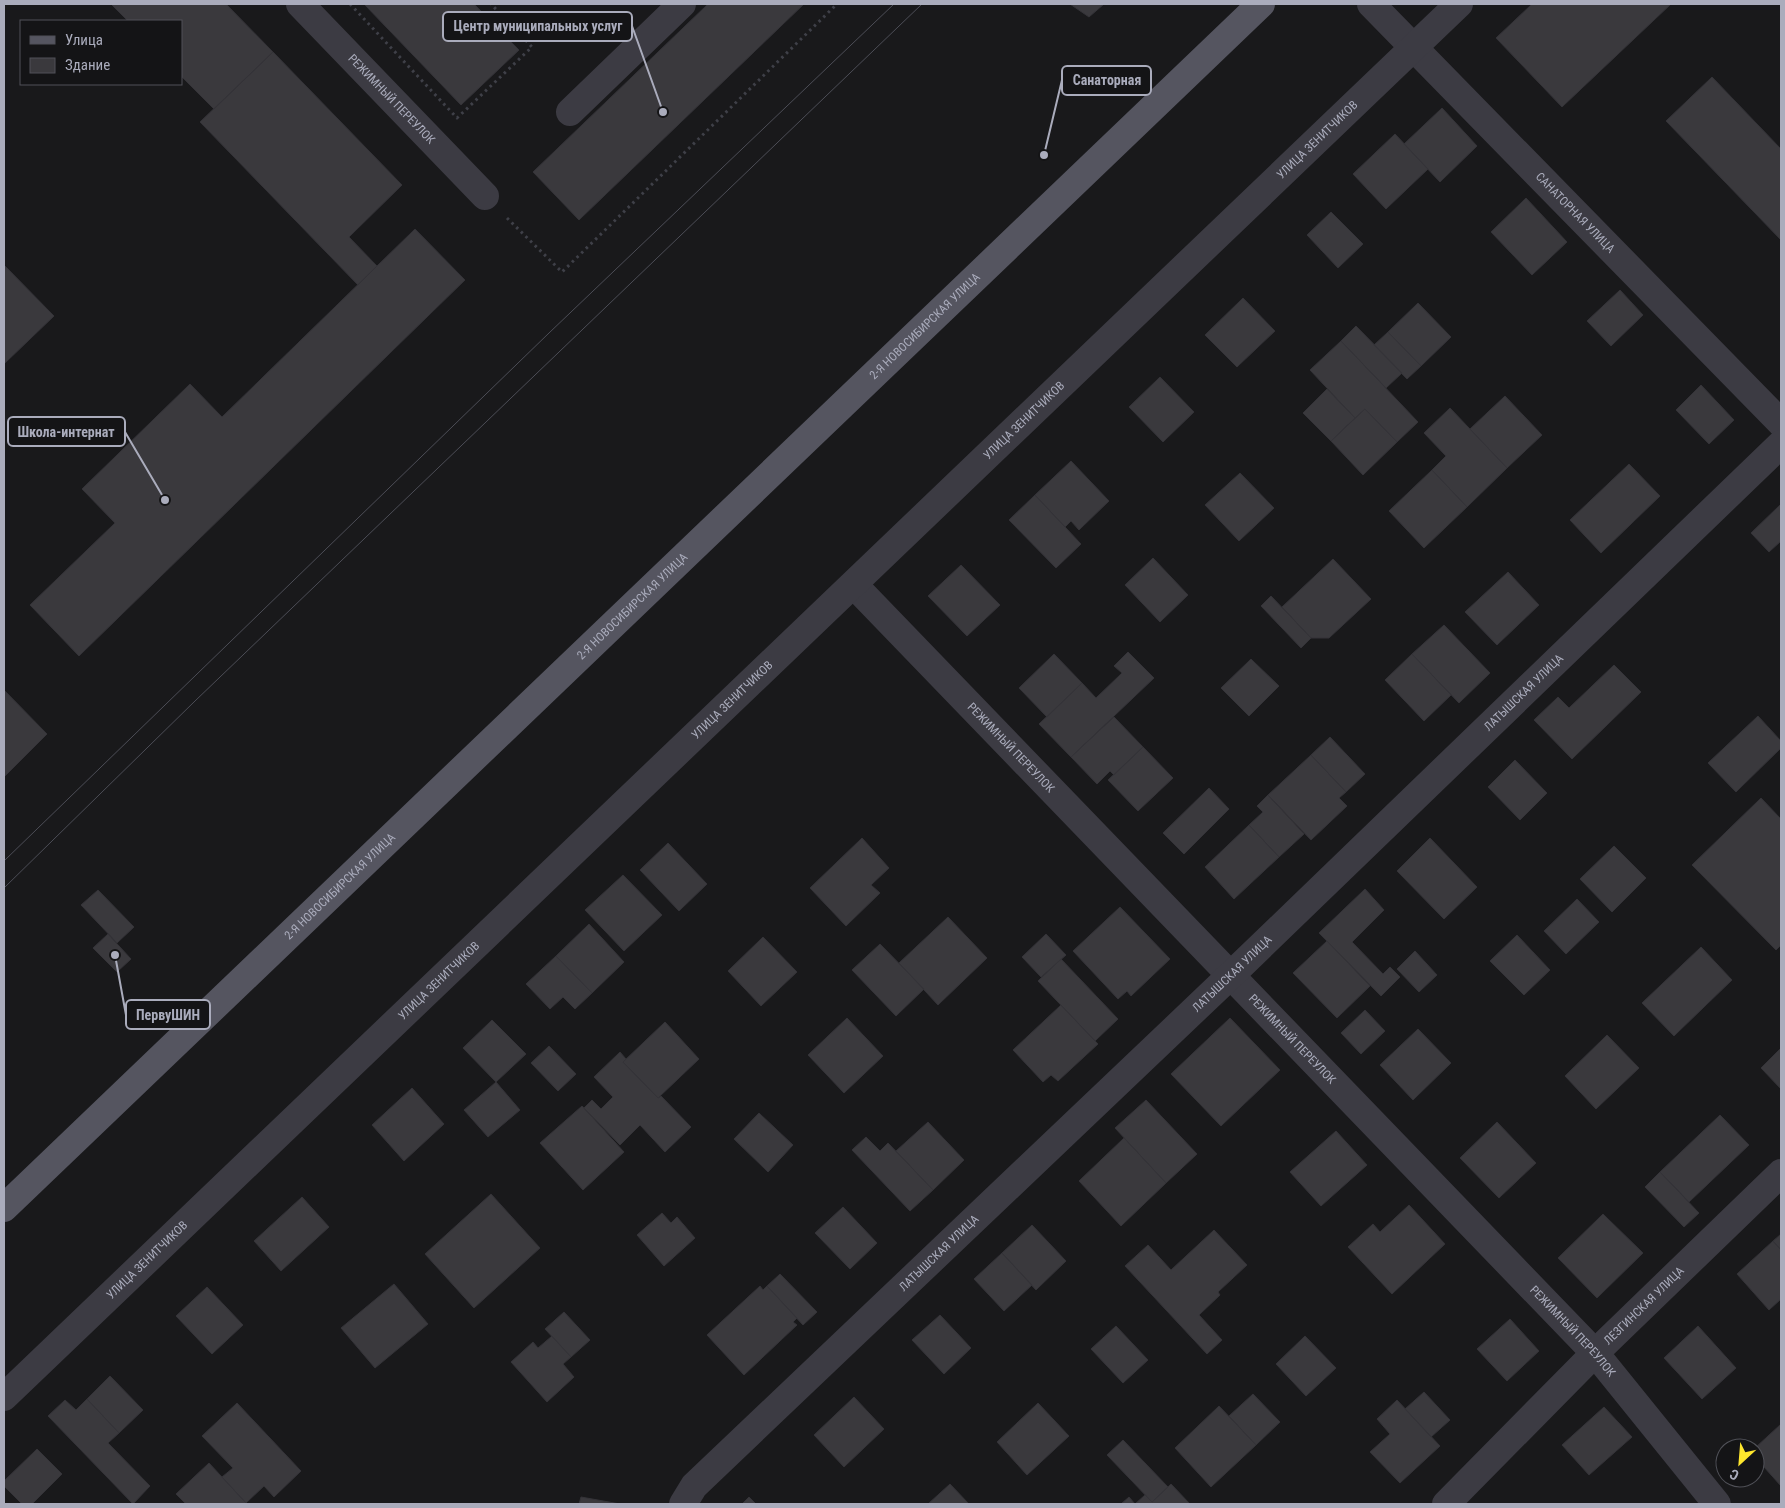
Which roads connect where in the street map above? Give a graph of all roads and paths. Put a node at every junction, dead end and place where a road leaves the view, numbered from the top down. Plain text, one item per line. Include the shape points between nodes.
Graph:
1 (300, 4) edge
2 (350, 4) edge
3 (491, 4) edge
4 (682, 4) edge
5 (837, 4) edge
6 (1261, 4) edge
7 (1371, 4) edge
8 (1459, 4) edge
9 (1412, 48) junction
10 (570, 112) dead end
11 (485, 196) joint
12 (1781, 423) edge
13 (1781, 444) edge
14 (854, 585) junction
15 (1231, 975) junction
16 (1781, 1173) edge
17 (4, 1208) edge
18 (1595, 1352) junction
19 (4, 1397) edge
20 (683, 1504) edge
21 (1446, 1504) edge
22 (1717, 1504) edge

1 - 11 street, РЕЖИМНЫЙ ПЕРЕУЛОК
2 - 3 path via 457,118 532,47
4 - 10 street
5 - 11 path via 562,272
6 - 17 main road, 2-Я НОВОСИБИРСКАЯ УЛИЦА
7 - 9 street, САНАТОРНАЯ УЛИЦА
8 - 9 street, УЛИЦА ЗЕНИТЧИКОВ
9 - 12 street, САНАТОРНАЯ УЛИЦА
9 - 14 street, УЛИЦА ЗЕНИТЧИКОВ
13 - 15 street, ЛАТЫШСКАЯ УЛИЦА
14 - 15 street, РЕЖИМНЫЙ ПЕРЕУЛОК
14 - 19 street, УЛИЦА ЗЕНИТЧИКОВ
15 - 18 street, РЕЖИМНЫЙ ПЕРЕУЛОК
15 - 20 street, ЛАТЫШСКАЯ УЛИЦА via 694,1486
16 - 18 street, ЛЕЗГИНСКАЯ УЛИЦА
18 - 21 street, ЛЕЗГИНСКАЯ УЛИЦА
18 - 22 street, РЕЖИМНЫЙ ПЕРЕУЛОК

